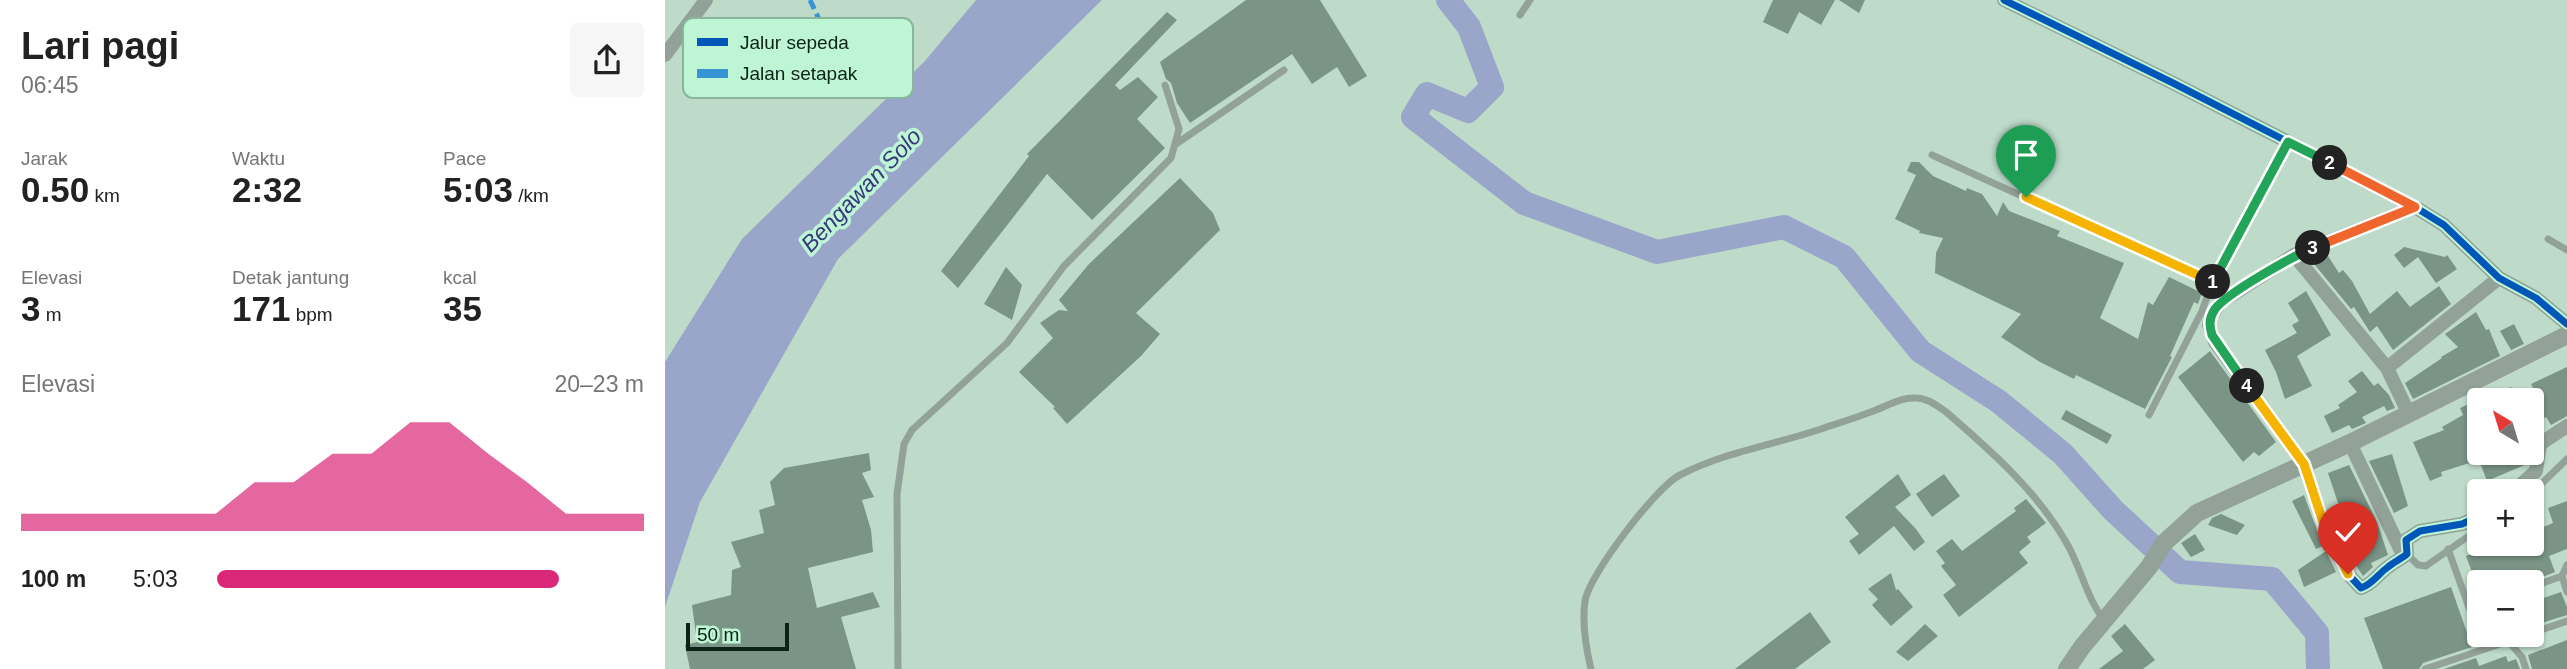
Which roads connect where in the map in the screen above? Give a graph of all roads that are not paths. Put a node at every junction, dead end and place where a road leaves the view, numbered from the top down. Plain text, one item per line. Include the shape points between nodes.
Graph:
1 (706, 0) edge
2 (1531, 0) edge
3 (2004, 0) edge
4 (1520, 15) dead end
5 (693, 18) edge
6 (683, 31) edge
7 (665, 55) edge
8 (1284, 70) dead end
9 (1165, 85) dead end
10 (2288, 142) junction
11 (1176, 144) junction
12 (1932, 155) dead end
13 (2415, 207) junction
14 (2548, 239) dead end
15 (2567, 250) edge
16 (2294, 255) junction
17 (2500, 278) junction
18 (2213, 282) junction
19 (2567, 324) edge
20 (2567, 335) edge
21 (2387, 368) junction
22 (2408, 412) junction
23 (2149, 415) dead end
24 (2567, 426) edge
25 (2350, 443) junction
26 (2567, 459) edge
27 (2304, 464) junction
28 (2527, 479) edge
29 (2544, 481) edge
30 (2467, 522) edge
31 (2467, 537) edge
32 (2448, 549) junction
33 (2406, 555) junction
34 (2567, 565) edge
35 (2562, 576) junction
36 (2544, 583) edge
37 (2567, 592) edge
38 (2467, 602) edge
39 (2104, 620) junction
40 (2567, 621) edge
41 (2544, 630) edge
42 (2490, 647) edge
43 (2517, 647) edge
44 (2484, 649) joint
45 (898, 669) edge
46 (1591, 669) edge
47 (2067, 669) edge
48 (2425, 669) edge
49 (2526, 669) edge

1 - 5 street
2 - 4 lane
3 - 10 street
6 - 7 street
8 - 11 lane
9 - 11 lane via 1179,129
10 - 13 street
10 - 18 lane
11 - 45 lane via 1163,167 1064,266 1007,343 912,430 904,444 897,494
12 - 18 lane
13 - 16 street
13 - 17 street via 2444,225
14 - 15 lane
16 - 21 street
16 - 27 street via 2221,302 2209,325 2215,342
17 - 19 street via 2536,298
17 - 21 street
18 - 23 lane
20 - 22 street
21 - 22 street
22 - 25 street
24 - 28 street via 2540,444 2536,471
25 - 27 street
25 - 33 street
26 - 29 lane
27 - 33 street via 2324,525 2348,574 2361,588
27 - 39 street via 2197,513 2164,543
30 - 33 street via 2412,534 2406,540
31 - 32 lane
32 - 33 lane via 2422,567
32 - 38 lane
34 - 35 lane
35 - 36 lane
35 - 37 lane
39 - 46 lane via 2091,601 2067,542 2035,496 1945,411 1915,398 1727,455 1664,485 1631,525 1585,599
39 - 47 street
40 - 41 lane
42 - 44 lane
43 - 49 lane
44 - 48 lane

